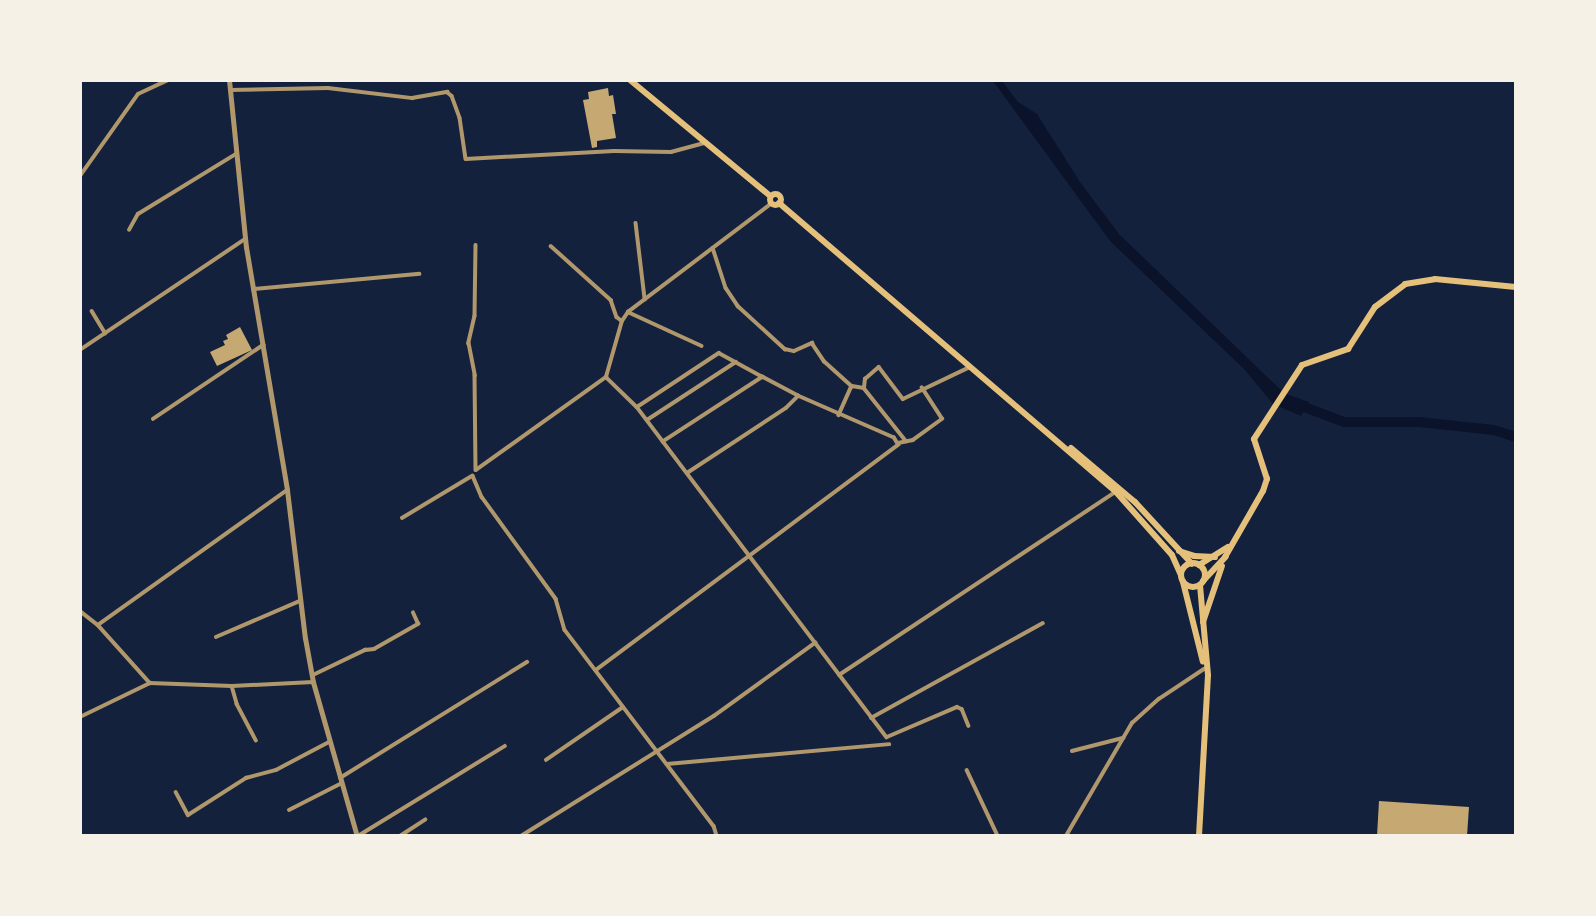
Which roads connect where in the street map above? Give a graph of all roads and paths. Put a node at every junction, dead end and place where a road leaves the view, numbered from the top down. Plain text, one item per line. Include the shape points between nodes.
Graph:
1 (168, 80) edge
2 (229, 80) edge
3 (631, 80) edge
4 (230, 90) junction
5 (705, 142) junction
6 (236, 154) junction
7 (80, 176) edge
8 (773, 201) junction
9 (636, 223) dead end
10 (129, 230) dead end
11 (245, 239) junction
12 (476, 245) dead end
13 (551, 246) dead end
14 (713, 248) junction
15 (419, 274) dead end
16 (1516, 287) edge
17 (253, 289) junction
18 (645, 299) junction
19 (92, 311) dead end
20 (628, 313) junction
21 (622, 321) junction
22 (106, 333) junction
23 (263, 345) junction
24 (702, 346) dead end
25 (80, 350) edge
26 (736, 362) junction
27 (971, 366) junction
28 (606, 377) junction
29 (763, 377) junction
30 (852, 386) junction
31 (864, 388) junction
32 (922, 388) junction
33 (798, 396) junction
34 (637, 407) junction
35 (839, 415) junction
36 (153, 419) dead end
37 (647, 421) junction
38 (1047, 430) junction
39 (906, 441) junction
40 (663, 442) junction
41 (897, 445) junction
42 (476, 470) junction
43 (687, 473) junction
44 (473, 475) junction
45 (287, 490) junction
46 (1116, 492) junction
47 (402, 518) dead end
48 (1234, 540) junction
49 (1179, 551) junction
50 (748, 555) junction
51 (1217, 556) junction
52 (1225, 557) junction
53 (1195, 564) junction
54 (1182, 579) junction
55 (1202, 583) junction
56 (300, 601) junction
57 (80, 611) edge
58 (413, 612) dead end
59 (1043, 623) dead end
60 (1203, 624) junction
61 (98, 625) junction
62 (216, 637) dead end
63 (815, 643) junction
64 (527, 662) dead end
65 (1204, 669) junction
66 (596, 670) junction
67 (839, 675) junction
68 (312, 679) junction
69 (150, 683) junction
70 (232, 686) junction
71 (1207, 688) junction
72 (623, 707) junction
73 (80, 717) edge
74 (871, 718) junction
75 (969, 726) dead end
76 (1123, 738) junction
77 (256, 740) dead end
78 (329, 742) junction
79 (889, 744) dead end
80 (505, 746) dead end
81 (657, 750) junction
82 (1072, 751) dead end
83 (546, 760) dead end
84 (667, 764) junction
85 (967, 770) dead end
86 (341, 780) junction
87 (176, 792) dead end
88 (289, 810) dead end
89 (425, 820) dead end
90 (355, 835) edge
91 (400, 835) edge
92 (521, 835) edge
93 (717, 835) edge
94 (998, 835) edge
95 (1066, 835) edge
96 (1199, 835) edge

1 - 7 street via 138,94
2 - 4 street
3 - 5 main road
4 - 5 street via 327,88 412,98 447,93 460,118 466,159 671,152
4 - 6 street
5 - 8 main road
6 - 10 street via 138,214
6 - 11 street
8 - 14 street
8 - 27 main road
9 - 18 street
11 - 17 street
11 - 22 street
12 - 42 street via 475,316 469,343 475,375
13 - 21 street via 611,300
14 - 18 street
14 - 30 street via 726,288 738,306 785,349 794,351 812,343
15 - 17 street
16 - 48 main road via 1435,279 1405,284 1375,307 1348,349 1302,365 1254,439 1267,479
17 - 23 street
18 - 20 street
19 - 22 street
20 - 21 street
20 - 24 street
21 - 28 street
22 - 25 street
23 - 36 street
23 - 45 street
26 - 29 street
26 - 34 street via 719,352
26 - 37 street
27 - 32 street
27 - 38 main road
28 - 34 street
28 - 42 street
29 - 33 street
29 - 40 street
30 - 31 street
30 - 35 street
31 - 32 street via 865,379 880,367 903,399
31 - 39 street
32 - 39 street via 942,419
33 - 35 street
33 - 43 street
34 - 37 street
35 - 41 street
37 - 40 street
38 - 46 main road
38 - 49 main road via 1120,488
39 - 41 street
40 - 43 street
41 - 50 street
42 - 44 street
43 - 50 street
44 - 47 street
44 - 66 street via 482,497 556,599 565,630
45 - 56 street
45 - 61 street
46 - 54 main road via 1172,555
46 - 67 street
48 - 51 main road
48 - 52 main road
49 - 51 main road
49 - 53 main road
50 - 63 street
50 - 66 street
51 - 53 main road
52 - 55 main road
52 - 60 main road
53 - 54 main road via 1185,566
53 - 55 main road via 1205,573
54 - 55 main road via 1189,586
54 - 65 main road
55 - 60 main road
56 - 62 street
56 - 68 street
57 - 61 street
58 - 68 street via 418,624
59 - 74 street
60 - 71 main road
61 - 69 street
63 - 67 street
63 - 81 street
64 - 86 street
65 - 71 main road
65 - 76 street via 1142,713
66 - 72 street
67 - 74 street
68 - 70 street
68 - 78 street
69 - 70 street
69 - 73 street
70 - 77 street via 236,704
71 - 96 main road
72 - 81 street
72 - 83 street
74 - 75 street via 887,737 957,707
76 - 82 street
76 - 95 street
78 - 86 street
78 - 87 street via 276,770 246,778 188,815
79 - 84 street
80 - 90 street
81 - 84 street
81 - 92 street
84 - 93 street
85 - 94 street
86 - 88 street
86 - 90 street
89 - 91 street

